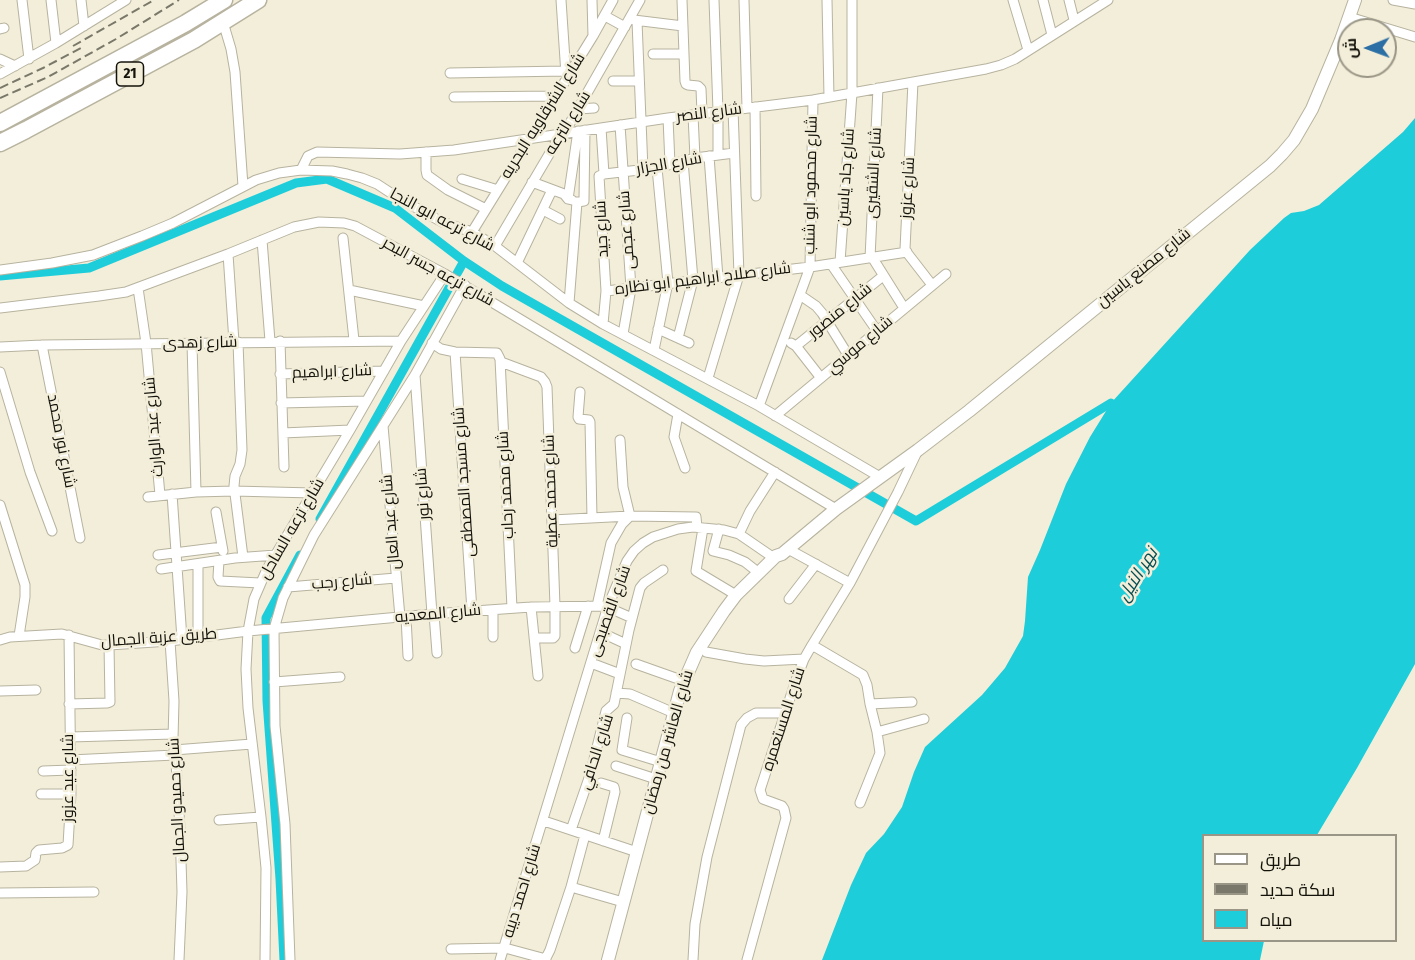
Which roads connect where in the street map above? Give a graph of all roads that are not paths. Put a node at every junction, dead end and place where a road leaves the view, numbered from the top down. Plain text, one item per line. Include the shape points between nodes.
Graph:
1 (22, 0) edge
2 (51, 0) edge
3 (81, 0) edge
4 (126, 0) edge
5 (224, 0) edge
6 (258, 0) edge
7 (561, 0) edge
8 (592, 0) edge
9 (614, 0) edge
10 (639, 0) edge
11 (682, 0) edge
12 (714, 0) edge
13 (744, 0) edge
14 (827, 0) edge
15 (852, 0) edge
16 (1013, 0) edge
17 (1043, 0) edge
18 (1069, 0) edge
19 (1355, 0) edge
20 (1396, 0) edge
21 (1106, 1) edge
22 (114, 3) edge
23 (1415, 4) edge
24 (605, 16) junction
25 (1349, 17) junction
26 (1074, 21) junction
27 (223, 22) junction
28 (630, 23) junction
29 (84, 26) junction
30 (683, 26) junction
31 (1052, 35) junction
32 (593, 36) junction
33 (1415, 37) edge
34 (56, 43) junction
35 (1028, 50) junction
36 (653, 54) dead end
37 (684, 54) junction
38 (0, 59) edge
39 (29, 59) junction
40 (15, 66) junction
41 (0, 74) edge
42 (450, 74) dead end
43 (566, 75) junction
44 (614, 81) dead end
45 (639, 81) junction
46 (913, 82) junction
47 (878, 88) junction
48 (852, 93) junction
49 (556, 96) junction
50 (454, 97) dead end
51 (829, 97) junction
52 (813, 100) junction
53 (751, 107) junction
54 (594, 108) dead end
55 (578, 109) junction
56 (733, 110) junction
57 (718, 111) junction
58 (697, 114) junction
59 (668, 118) junction
60 (640, 122) junction
61 (0, 123) edge
62 (620, 125) junction
63 (601, 128) junction
64 (582, 131) junction
65 (561, 134) junction
66 (529, 139) junction
67 (0, 143) edge
68 (426, 152) junction
69 (734, 153) junction
70 (714, 156) junction
71 (695, 159) junction
72 (683, 161) junction
73 (670, 164) junction
74 (657, 168) junction
75 (301, 170) junction
76 (643, 170) junction
77 (623, 172) junction
78 (604, 174) junction
79 (585, 177) junction
80 (571, 178) junction
81 (462, 179) dead end
82 (532, 182) junction
83 (243, 186) junction
84 (498, 190) junction
85 (552, 190) junction
86 (756, 196) dead end
87 (573, 200) junction
88 (486, 209) junction
89 (543, 210) junction
90 (560, 219) dead end
91 (532, 231) junction
92 (472, 232) junction
93 (542, 236) dead end
94 (343, 238) dead end
95 (262, 240) junction
96 (495, 246) junction
97 (906, 252) junction
98 (228, 254) junction
99 (871, 258) junction
100 (517, 263) junction
101 (836, 263) junction
102 (810, 267) junction
103 (0, 270) edge
104 (445, 274) junction
105 (946, 274) dead end
106 (739, 275) junction
107 (883, 276) junction
108 (718, 278) junction
109 (693, 280) junction
110 (668, 284) junction
111 (465, 285) junction
112 (932, 285) junction
113 (138, 288) junction
114 (631, 288) junction
115 (349, 290) junction
116 (606, 291) junction
117 (800, 295) junction
118 (855, 299) junction
119 (569, 303) junction
120 (424, 306) junction
121 (0, 308) edge
122 (904, 308) junction
123 (827, 322) junction
124 (603, 324) junction
125 (658, 329) junction
126 (876, 331) junction
127 (623, 334) junction
128 (678, 338) junction
129 (784, 339) junction
130 (354, 340) junction
131 (275, 341) junction
132 (401, 341) junction
133 (236, 342) junction
134 (689, 342) dead end
135 (146, 343) junction
136 (192, 343) junction
137 (432, 343) junction
138 (42, 345) junction
139 (796, 346) junction
140 (0, 347) edge
141 (654, 350) junction
142 (455, 352) junction
143 (848, 355) junction
144 (501, 362) junction
145 (384, 371) junction
146 (0, 372) edge
147 (280, 374) junction
148 (415, 375) junction
149 (708, 378) junction
150 (821, 378) junction
151 (580, 392) dead end
152 (366, 401) junction
153 (281, 403) junction
154 (759, 406) junction
155 (678, 414) junction
156 (775, 416) junction
157 (384, 426) junction
158 (350, 430) junction
159 (283, 433) junction
160 (620, 440) dead end
161 (918, 450) junction
162 (284, 467) dead end
163 (685, 468) dead end
164 (775, 472) junction
165 (880, 477) junction
166 (234, 491) junction
167 (196, 492) junction
168 (313, 493) junction
169 (172, 494) junction
170 (160, 495) junction
171 (148, 497) dead end
172 (847, 500) joint
173 (0, 505) edge
174 (836, 509) junction
175 (216, 512) dead end
176 (630, 516) junction
177 (592, 518) junction
178 (552, 520) junction
179 (700, 528) junction
180 (719, 529) junction
181 (52, 531) dead end
182 (739, 534) junction
183 (80, 538) dead end
184 (222, 547) junction
185 (176, 552) junction
186 (782, 554) junction
187 (158, 555) dead end
188 (276, 555) junction
189 (243, 557) junction
190 (222, 560) junction
191 (198, 564) junction
192 (816, 564) junction
193 (177, 567) junction
194 (161, 569) dead end
195 (663, 570) dead end
196 (759, 573) junction
197 (396, 578) junction
198 (260, 583) junction
199 (850, 583) junction
200 (288, 587) junction
201 (736, 595) junction
202 (789, 599) dead end
203 (555, 606) junction
204 (592, 606) junction
205 (608, 606) junction
206 (531, 607) junction
207 (512, 608) junction
208 (493, 610) junction
209 (472, 611) junction
210 (433, 614) junction
211 (403, 617) junction
212 (632, 618) junction
213 (271, 629) junction
214 (250, 631) junction
215 (600, 632) junction
216 (69, 635) junction
217 (19, 636) junction
218 (1, 637) edge
219 (198, 637) junction
220 (494, 637) dead end
221 (534, 638) junction
222 (182, 639) junction
223 (170, 641) junction
224 (626, 644) junction
225 (109, 645) junction
226 (812, 645) junction
227 (575, 648) dead end
228 (706, 652) junction
229 (437, 653) dead end
230 (408, 656) dead end
231 (804, 659) junction
232 (591, 663) junction
233 (636, 664) dead end
234 (620, 674) junction
235 (538, 676) dead end
236 (340, 677) dead end
237 (684, 681) junction
238 (274, 682) junction
239 (36, 690) dead end
240 (0, 691) edge
241 (616, 693) junction
242 (912, 702) dead end
243 (69, 704) junction
244 (870, 704) junction
245 (674, 713) junction
246 (786, 713) junction
247 (627, 718) dead end
248 (924, 719) dead end
249 (878, 732) junction
250 (173, 734) junction
251 (70, 737) junction
252 (252, 744) junction
253 (175, 752) junction
254 (661, 762) junction
255 (70, 765) junction
256 (616, 766) dead end
257 (43, 771) dead end
258 (656, 779) junction
259 (601, 783) dead end
260 (41, 794) dead end
261 (71, 794) junction
262 (861, 803) dead end
263 (261, 817) junction
264 (219, 820) dead end
265 (544, 821) junction
266 (571, 830) junction
267 (585, 835) junction
268 (603, 841) junction
269 (637, 852) junction
270 (0, 867) edge
271 (571, 887) junction
272 (94, 892) dead end
273 (0, 893) edge
274 (623, 902) junction
275 (505, 948) junction
276 (451, 949) dead end
277 (545, 959) edge
278 (179, 960) edge
279 (265, 960) edge
280 (290, 960) edge
281 (501, 960) edge
282 (608, 960) edge
283 (616, 960) edge
284 (693, 960) edge
285 (747, 960) edge

1 - 39 street
2 - 34 street
3 - 29 street
4 - 22 street
5 - 61 highway, 21
6 - 27 highway, 21
7 - 43 street
8 - 32 street
9 - 24 street, شارع الشرقاويه البحريه
10 - 28 street, شارع الترعه
11 - 30 street
12 - 57 street
13 - 53 street
14 - 51 street
15 - 48 street, شارع جاد ياسين
16 - 35 street
17 - 31 street
18 - 26 street
19 - 25 main road, شارع مصنع ياسين
20 - 23 street
21 - 26 street, شارع النصر
22 - 29 street
24 - 28 street
24 - 32 street, شارع الشرقاويه البحريه
25 - 33 street
25 - 161 main road, شارع مصنع ياسين via 1312,109 1282,154
26 - 31 street, شارع النصر
27 - 67 highway, 21
27 - 83 street via 235,72
28 - 30 street
28 - 45 street
28 - 55 street, شارع الترعه
29 - 34 street
30 - 37 street
31 - 35 street, شارع النصر
32 - 43 street, شارع الشرقاويه البحريه
34 - 39 street
35 - 46 street, شارع النصر via 1001,65
36 - 37 street
37 - 58 street via 686,84 700,87
38 - 40 street
39 - 40 street
40 - 41 street
42 - 43 street
43 - 49 street, شارع الشرقاويه البحريه
44 - 45 street
45 - 60 street
46 - 47 street, شارع النصر
46 - 97 street, شارع عزوز
47 - 48 street, شارع النصر
47 - 99 street, شارع الشقيرى
48 - 51 street, شارع النصر
48 - 101 street, شارع جاد ياسين
49 - 50 street
49 - 66 street, شارع الشرقاويه البحريه
51 - 52 street, شارع النصر
52 - 53 street, شارع النصر
52 - 102 street, شارع محمود ابو شنب
53 - 56 street, شارع النصر
53 - 86 street
54 - 55 street
55 - 65 street, شارع الترعه
56 - 57 street, شارع النصر
56 - 69 street
57 - 58 street, شارع النصر
57 - 70 street
58 - 59 street, شارع النصر
58 - 71 street
59 - 60 street, شارع النصر
59 - 73 street
60 - 62 street, شارع النصر
60 - 76 street
62 - 63 street, شارع النصر
62 - 77 street, شارع عجمى
63 - 64 street, شارع النصر
63 - 78 street
64 - 65 street, شارع النصر
64 - 79 street
64 - 80 street
65 - 66 street, شارع النصر
65 - 82 street, شارع الترعه
66 - 68 street, شارع النصر
66 - 84 street, شارع الشرقاويه البحريه
68 - 75 street, شارع النصر via 317,152 308,156
68 - 88 street via 427,175
69 - 70 street, شارع الجزار
69 - 106 street
70 - 71 street, شارع الجزار
70 - 108 street
71 - 72 street, شارع الجزار
72 - 73 street, شارع الجزار
72 - 109 street
73 - 74 street, شارع الجزار
74 - 76 street, شارع الجزار
74 - 110 street
75 - 83 street, شارع ترعه ابو النجا
75 - 92 street, شارع ترعه ابو النجا via 332,171 362,178 442,222
76 - 77 street, شارع الجزار
77 - 78 street, شارع الجزار
77 - 114 street, شارع عجمى
78 - 116 street, شارع جيد via 599,177
79 - 80 street
79 - 87 street via 584,200
80 - 87 street
81 - 84 street
82 - 85 street
82 - 96 street, شارع الترعه
83 - 103 street, شارع ترعه ابو النجا via 173,222 101,252
84 - 88 street, شارع الشرقاويه البحريه
85 - 87 street
85 - 89 street
87 - 119 street
88 - 92 street, شارع الشرقاويه البحريه
89 - 90 street
89 - 91 street
91 - 93 street
91 - 100 street
92 - 96 street, شارع ترعه ابو النجا
94 - 115 street
95 - 98 street, شارع ترعه جسر البحر
95 - 104 street, شارع ترعه جسر البحر via 305,224 344,222
95 - 131 street
96 - 100 street, شارع ترعه ابو النجا
97 - 99 street, شارع صلاح ابراهيم ابو نظاره
97 - 112 street
98 - 113 street, شارع ترعه جسر البحر
98 - 133 street
99 - 101 street, شارع صلاح ابراهيم ابو نظاره
99 - 107 street
100 - 119 street, شارع ترعه ابو النجا
101 - 102 street, شارع صلاح ابراهيم ابو نظاره
101 - 118 street
102 - 106 street, شارع صلاح ابراهيم ابو نظاره
102 - 117 street, شارع محمود ابو شنب
104 - 111 street, شارع ترعه جسر البحر
104 - 120 street, شارع ترعه الساحل
105 - 112 street, شارع موسي
106 - 108 street, شارع صلاح ابراهيم ابو نظاره
106 - 149 street
107 - 118 street, شارع منصور
107 - 122 street
108 - 109 street, شارع صلاح ابراهيم ابو نظاره
109 - 110 street, شارع صلاح ابراهيم ابو نظاره
109 - 128 street
110 - 114 street, شارع صلاح ابراهيم ابو نظاره
110 - 125 street
111 - 137 street, شارع ترعه الساحل
111 - 155 street, شارع ترعه جسر البحر
112 - 122 street, شارع موسي
113 - 121 street, شارع ترعه جسر البحر
113 - 135 street, شارع عبد الوارث
114 - 116 street, شارع صلاح ابراهيم ابو نظاره
114 - 127 street, شارع عجمى
115 - 120 street
115 - 130 street
116 - 124 street, شارع جيد
117 - 123 street via 816,306
117 - 129 street, شارع محمود ابو شنب
118 - 123 street, شارع منصور
118 - 126 street
119 - 124 street, شارع ترعه ابو النجا
120 - 132 street, شارع ترعه الساحل
122 - 126 street, شارع موسي
123 - 139 street, شارع منصور
123 - 143 street
124 - 127 street, شارع ترعه ابو النجا
125 - 128 street
125 - 141 street
126 - 143 street, شارع موسي
127 - 141 street, شارع ترعه ابو النجا
128 - 134 street
129 - 139 street
129 - 154 street, شارع محمود ابو شنب
130 - 131 street, شارع زهدى
130 - 132 street, شارع زهدى
131 - 133 street, شارع زهدى
131 - 147 street
132 - 145 street, شارع ترعه الساحل
133 - 136 street, شارع زهدى
133 - 166 street via 243,450
135 - 136 street, شارع زهدى
135 - 138 street, شارع زهدى
135 - 170 street, شارع عبد الوارث
136 - 167 street
137 - 142 street
137 - 148 street, شارع ترعه الساحل
138 - 140 street, شارع زهدى
138 - 183 street, شارع نور محمد
139 - 150 street
141 - 149 street, شارع ترعه ابو النجا
142 - 144 street via 497,353
142 - 209 street, شارع مسجد المصطفى
143 - 150 street, شارع موسي
144 - 178 street, شارع محمد عطية via 541,377 547,387
144 - 207 street, شارع محمد رحاب
145 - 147 street, شارع ابراهيم
145 - 152 street, شارع ترعه الساحل
146 - 181 street
147 - 153 street
148 - 157 street, شارع ترعه الساحل
148 - 210 street, شارع نور
149 - 154 street, شارع ترعه ابو النجا
150 - 156 street, شارع موسي
151 - 177 street via 578,417 590,422
152 - 153 street
152 - 158 street, شارع ترعه الساحل
153 - 159 street
154 - 156 street, شارع ترعه ابو النجا
155 - 163 street via 674,437
155 - 164 street, شارع ترعه جسر البحر
156 - 165 street, شارع ترعه ابو النجا
157 - 197 street, شارع عبد العال
157 - 200 street, شارع ترعه الساحل via 314,535
158 - 159 street
158 - 168 street, شارع ترعه الساحل
159 - 162 street
160 - 176 street via 622,487
161 - 165 main road, شارع مصنع ياسين
161 - 199 street, شارع المستعمره
164 - 174 street, شارع ترعه جسر البحر
164 - 182 street
165 - 172 main road, شارع مصنع ياسين
166 - 167 street
166 - 168 street
166 - 189 street
167 - 169 street
168 - 188 street, شارع ترعه الساحل
169 - 170 street
169 - 185 street
170 - 171 street
172 - 174 main road, شارع العاشر من رمضان
173 - 217 street via 25,585
174 - 186 main road, شارع العاشر من رمضان
175 - 184 street
176 - 177 street
176 - 179 street via 696,517
176 - 204 street via 611,543
177 - 178 street
178 - 203 street, شارع محمد عطية
179 - 180 street, شارع القصبجى
179 - 201 street via 696,571
179 - 205 street, شارع القصبجى via 664,532 643,543 627,561
180 - 182 street, شارع القصبجى
180 - 196 street via 713,551 745,562
182 - 186 street, شارع القصبجى
184 - 185 street
184 - 190 street
185 - 187 street
185 - 193 street
186 - 192 street, شارع القصبجى
186 - 196 main road, شارع العاشر من رمضان
186 - 228 main road, شارع العاشر من رمضان via 779,562 738,604
188 - 189 street
188 - 198 street, شارع ترعه الساحل
189 - 190 street
190 - 191 street
190 - 198 street via 220,581
191 - 193 street
191 - 219 street
192 - 199 street, شارع القصبجى
192 - 202 street
193 - 194 street
193 - 222 street
195 - 212 street, شارع الحافي via 642,585
196 - 201 main road, شارع العاشر من رمضان
197 - 200 street, شارع رجب
197 - 211 street, شارع عبد العال
198 - 214 street, شارع ترعه الساحل
199 - 226 street, شارع المستعمره
200 - 213 street, شارع ترعه الساحل
201 - 237 main road, شارع العاشر من رمضان via 697,652
203 - 204 street, شارع المعديه
203 - 206 street, شارع المعديه
203 - 221 street, شارع محمد عطية via 554,637
204 - 205 street, شارع المعديه
204 - 227 street
205 - 212 street
205 - 215 street, شارع القصبجى
206 - 207 street, شارع المعديه
206 - 221 street
207 - 208 street, شارع المعديه
208 - 209 street, شارع المعديه
208 - 220 street
209 - 210 street, شارع المعديه
210 - 211 street, شارع المعديه
210 - 229 street, شارع نور
211 - 213 street, شارع المعديه
211 - 230 street, شارع عبد العال
212 - 224 street, شارع الحافي
213 - 214 street, شارع المعديه
213 - 238 street, شارع ترعه الساحل
214 - 219 street, طريق عزبة الجمال
214 - 252 street, شارع ترعه الساحل via 246,669
215 - 224 street
215 - 232 street, شارع القصبجى
216 - 217 street, طريق عزبة الجمال
216 - 225 street, طريق عزبة الجمال
216 - 243 street, شارع عيد عزوز
217 - 218 street, طريق عزبة الجمال
219 - 222 street, طريق عزبة الجمال
221 - 235 street
222 - 223 street, طريق عزبة الجمال
223 - 225 street, طريق عزبة الجمال
223 - 250 street, شارع حميدو الجمال
224 - 234 street, شارع الحافي
225 - 243 street via 110,702
226 - 231 street, شارع المستعمره
226 - 244 street via 863,675
228 - 231 street via 754,660
228 - 283 main road, شارع العاشر من رمضان via 687,691
231 - 246 street, شارع المستعمره
232 - 234 street
232 - 265 street, شارع القصبجى
233 - 237 street
234 - 241 street, شارع الحافي
236 - 238 street
237 - 245 main road, شارع العاشر من رمضان
238 - 280 street, شارع ترعه الساحل via 287,842
239 - 240 street
241 - 245 street via 630,694
241 - 266 street, شارع الحافي via 614,705 606,711
242 - 244 street
243 - 251 street, شارع عيد عزوز
244 - 249 street
245 - 254 main road, شارع العاشر من رمضان
246 - 284 street via 756,713 741,725 707,857
246 - 285 street, شارع المستعمره via 760,790 763,799 782,806 786,818
247 - 254 street via 622,750
248 - 249 street
249 - 262 street via 880,757
250 - 251 street
250 - 253 street, شارع حميدو الجمال
251 - 255 street, شارع عيد عزوز
252 - 253 street
252 - 263 street, شارع ترعه الساحل
253 - 255 street
253 - 278 street, شارع حميدو الجمال via 181,871
254 - 258 main road, شارع العاشر من رمضان
255 - 257 street
255 - 261 street, شارع عيد عزوز
256 - 258 street
258 - 269 main road, شارع العاشر من رمضان
259 - 268 street via 614,787 615,792
260 - 261 street
261 - 270 street, شارع عيد عزوز via 68,845 39,850 35,860 26,866
263 - 264 street
263 - 279 street, شارع ترعه الساحل via 266,876
265 - 266 street
265 - 275 street, شارع احمد ديبه
266 - 267 street
267 - 268 street
267 - 271 street
268 - 269 street
269 - 274 main road, شارع العاشر من رمضان
271 - 274 street
271 - 277 street
272 - 273 street
274 - 282 main road, شارع العاشر من رمضان
275 - 276 street
275 - 277 street
275 - 281 street, شارع احمد ديبه

